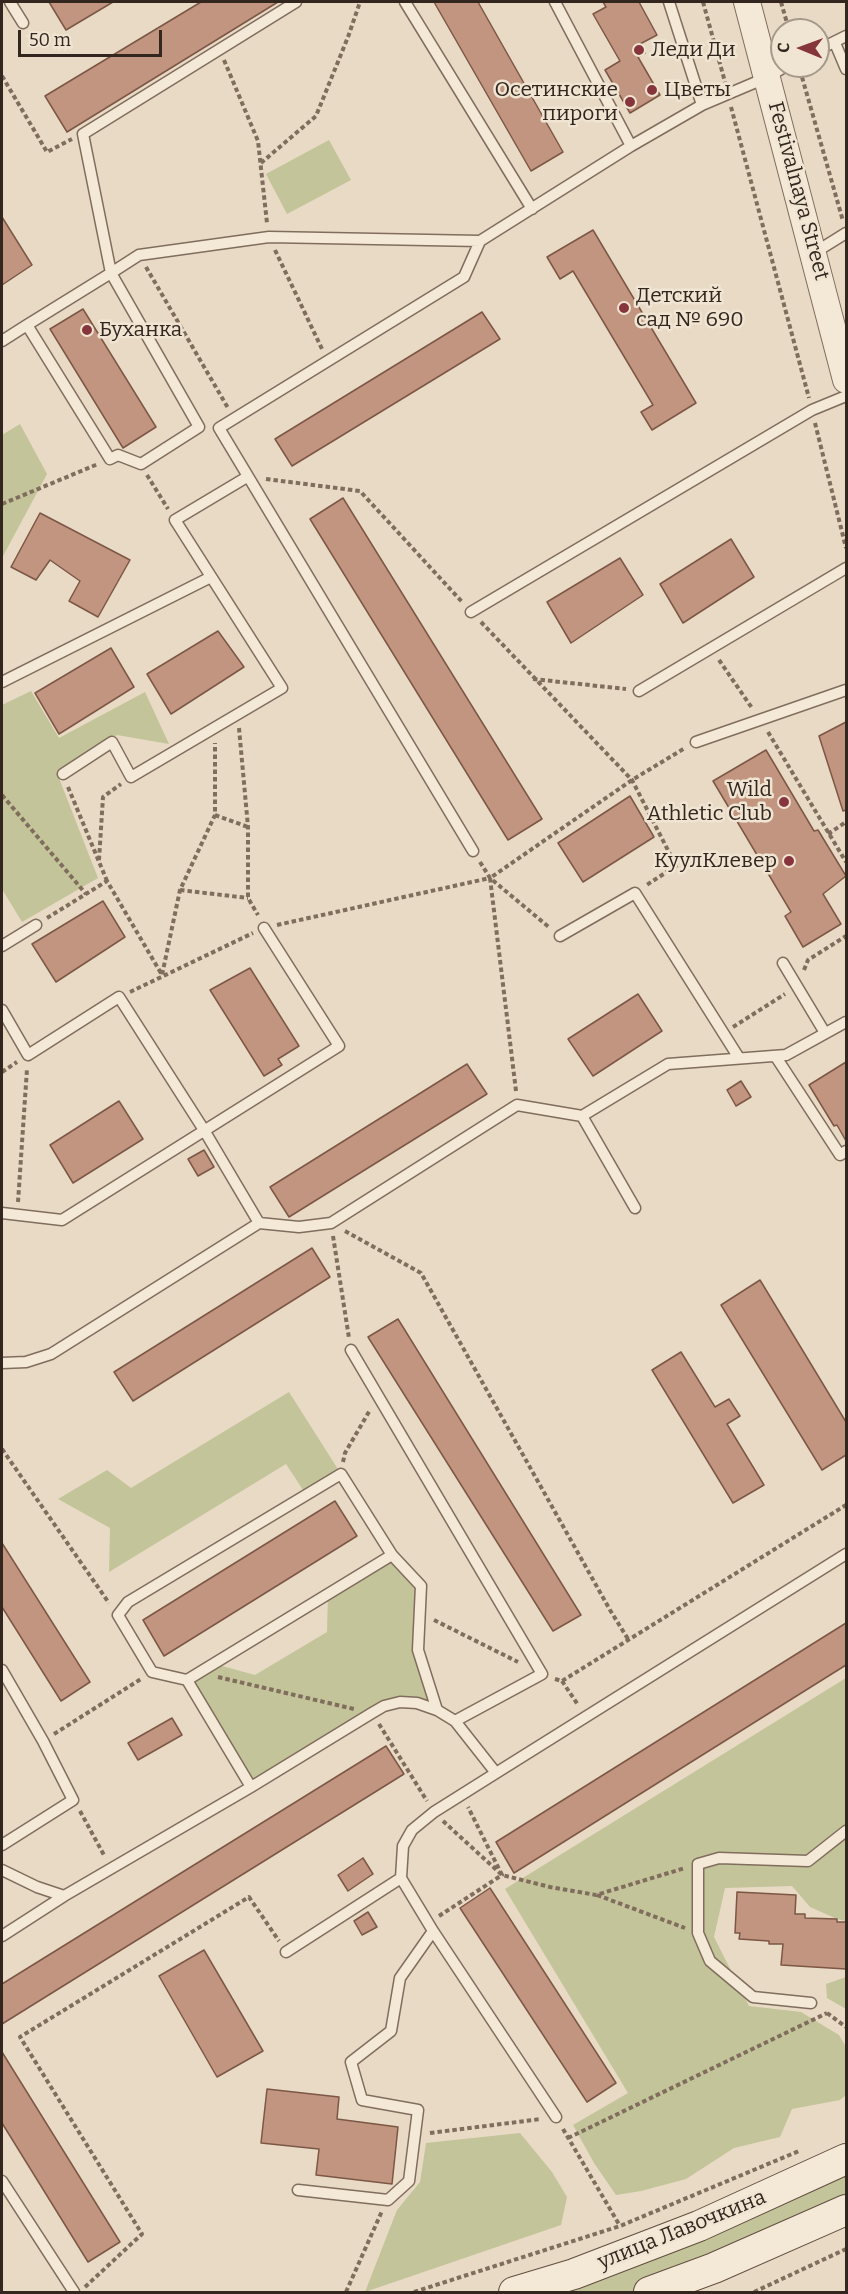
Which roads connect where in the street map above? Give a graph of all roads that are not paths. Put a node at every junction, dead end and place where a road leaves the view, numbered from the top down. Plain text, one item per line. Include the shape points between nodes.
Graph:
1 (10, 2) edge
2 (296, 2) edge
3 (405, 2) edge
4 (555, 2) edge
5 (669, 2) edge
6 (747, 2) edge
7 (23, 23) dead end
8 (846, 36) edge
9 (835, 43) junction
10 (830, 45) edge
11 (770, 56) edge
12 (846, 69) edge
13 (770, 75) edge
14 (778, 78) edge
15 (702, 105) junction
16 (631, 146) junction
17 (532, 209) junction
18 (846, 233) edge
19 (480, 241) junction
20 (814, 253) junction
21 (111, 273) junction
22 (27, 325) junction
23 (2, 341) edge
24 (846, 380) edge
25 (846, 396) edge
26 (247, 477) junction
27 (846, 568) edge
28 (211, 577) junction
29 (471, 612) road end
30 (2, 682) edge
31 (846, 690) edge
32 (639, 691) road end
33 (696, 742) road end
34 (63, 774) road end
35 (473, 851) dead end
36 (36, 925) road end
37 (264, 928) road end
38 (560, 936) road end
39 (2, 946) edge
40 (783, 963) dead end
41 (2, 1011) edge
42 (846, 1022) edge
43 (825, 1033) junction
44 (776, 1057) junction
45 (739, 1058) junction
46 (582, 1116) junction
47 (204, 1130) junction
48 (846, 1151) edge
49 (636, 1208) dead end
50 (2, 1213) edge
51 (260, 1223) junction
52 (351, 1350) road end
53 (2, 1362) edge
54 (846, 1554) edge
55 (392, 1555) junction
56 (2, 1670) edge
57 (187, 1680) junction
58 (437, 1710) junction
59 (455, 1721) junction
60 (496, 1773) junction
61 (251, 1787) junction
62 (846, 1831) edge
63 (2, 1845) edge
64 (2, 1870) edge
65 (401, 1878) junction
66 (64, 1896) junction
67 (431, 1927) junction
68 (2, 1936) edge
69 (286, 1952) road end
70 (811, 2003) road end
71 (556, 2117) road end
72 (846, 2159) edge
73 (2, 2181) edge
74 (298, 2190) dead end
75 (846, 2210) edge
76 (74, 2292) edge
77 (514, 2292) edge
78 (649, 2292) edge

1 - 7 lane
2 - 21 lane via 83,134
3 - 17 lane
4 - 16 lane
5 - 15 lane
6 - 11 street, Festivalnaya Street
8 - 9 lane
9 - 10 lane
9 - 12 lane
13 - 15 lane
14 - 20 street, Festivalnaya Street
15 - 16 lane
16 - 17 lane
17 - 19 lane
18 - 20 lane
19 - 21 lane via 269,237 138,255
19 - 26 lane via 464,277 219,428
20 - 24 street, Festivalnaya Street
21 - 22 lane
21 - 22 lane via 199,427 141,464 118,455 110,459
22 - 23 lane
25 - 29 lane via 812,411
26 - 28 lane via 175,520
26 - 35 lane
27 - 32 lane
28 - 30 lane
28 - 34 lane via 282,688 131,777 112,742
31 - 33 lane
36 - 39 lane
37 - 47 lane via 339,1046
38 - 45 lane via 635,893
40 - 43 lane
41 - 47 lane via 28,1055 119,997
42 - 43 lane
43 - 44 lane
44 - 45 lane
44 - 48 lane via 840,1155
45 - 46 lane via 668,1064
46 - 49 lane
46 - 51 lane via 517,1106 331,1223 299,1227
47 - 50 lane via 62,1220
47 - 51 lane
51 - 53 lane via 51,1354 26,1362
52 - 59 lane via 542,1674
54 - 60 lane
55 - 57 lane
55 - 57 lane via 341,1474 128,1602 118,1615 152,1672
55 - 58 lane via 421,1586 418,1650
56 - 63 lane via 73,1800
57 - 61 lane
58 - 59 lane
58 - 61 lane via 417,1703 384,1706
59 - 60 lane
60 - 65 lane via 412,1830 404,1846
61 - 66 lane
62 - 70 lane via 808,1861 719,1858 698,1864 698,1933 710,1961 753,1997
64 - 66 lane
65 - 67 lane
65 - 69 lane
66 - 68 lane
67 - 71 lane
67 - 74 lane via 400,1978 391,2031 351,2062 362,2100 418,2110 408,2181 388,2200
72 - 77 main road, улица Лавочкина via 699,2226 574,2274
73 - 76 lane
75 - 78 main road

